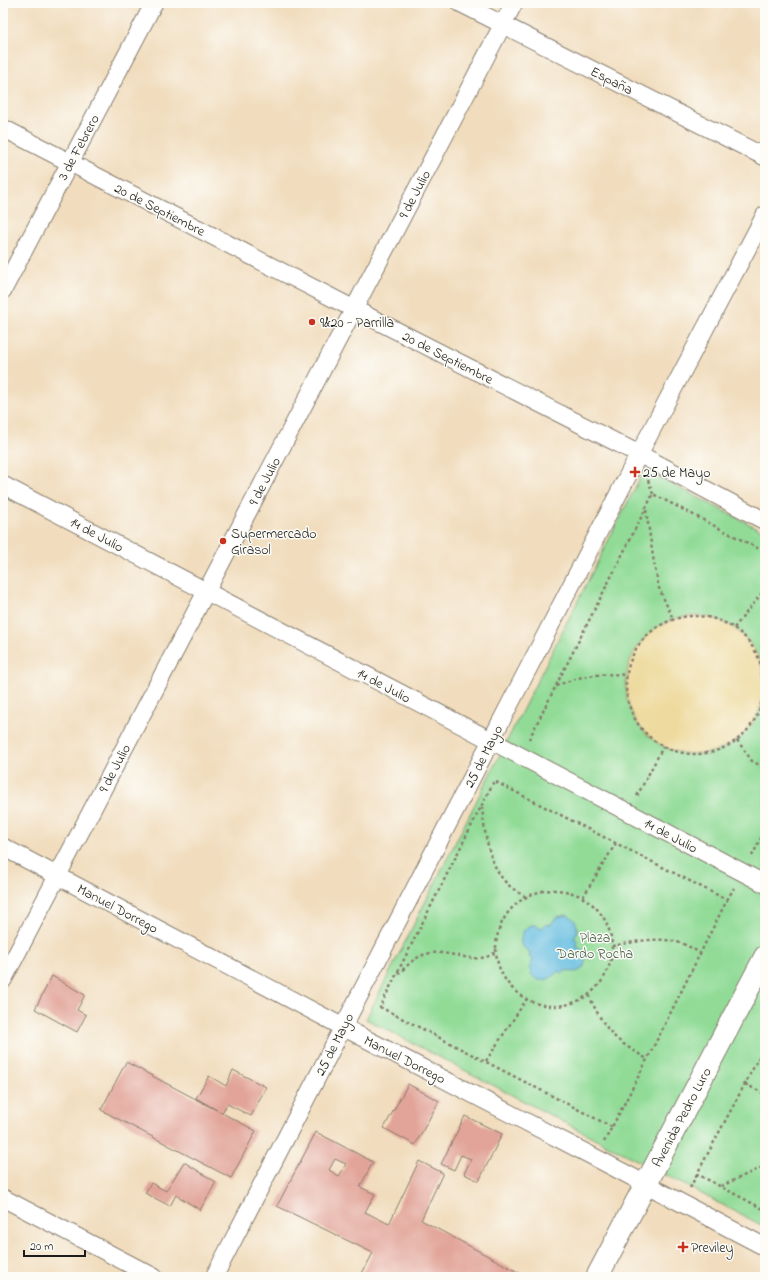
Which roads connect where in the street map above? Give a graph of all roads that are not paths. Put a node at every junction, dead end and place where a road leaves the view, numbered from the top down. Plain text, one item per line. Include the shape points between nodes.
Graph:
1 (154, 3) edge
2 (460, 3) edge
3 (514, 3) edge
4 (502, 25) junction
5 (3, 128) edge
6 (765, 157) edge
7 (70, 162) junction
8 (765, 215) edge
9 (3, 290) edge
10 (354, 309) junction
11 (639, 454) junction
12 (3, 485) edge
13 (765, 521) edge
14 (206, 592) junction
15 (491, 741) junction
16 (3, 847) edge
17 (58, 876) junction
18 (765, 884) edge
19 (765, 957) edge
20 (3, 980) edge
21 (343, 1027) junction
22 (645, 1185) junction
23 (3, 1198) edge
24 (765, 1247) edge
25 (154, 1277) edge
26 (214, 1277) edge
27 (597, 1277) edge

1 - 7 street, 3 de Febrero
2 - 4 street, España
3 - 4 street, 9 de Julio
4 - 6 street, España
4 - 10 street, 9 de Julio
5 - 7 street, 20 de Septiembre
7 - 9 street, 3 de Febrero
7 - 10 street, 20 de Septiembre
8 - 11 street, 25 de Mayo
10 - 11 street, 20 de Septiembre
10 - 14 street, 9 de Julio
11 - 13 street, 20 de Septiembre
11 - 15 street, 25 de Mayo
12 - 14 street, 14 de Julio
14 - 15 street, 14 de Julio
14 - 17 street, 9 de Julio
15 - 18 street, 14 de Julio
15 - 21 street, 25 de Mayo
16 - 17 street, Manuel Dorrego
17 - 20 street, 9 de Julio
17 - 21 street, Manuel Dorrego
19 - 22 main road, Avenida Pedro Luro
21 - 22 street, Manuel Dorrego
21 - 26 street, 25 de Mayo
22 - 24 street, Manuel Dorrego
22 - 27 main road, Avenida Pedro Luro
23 - 25 street

